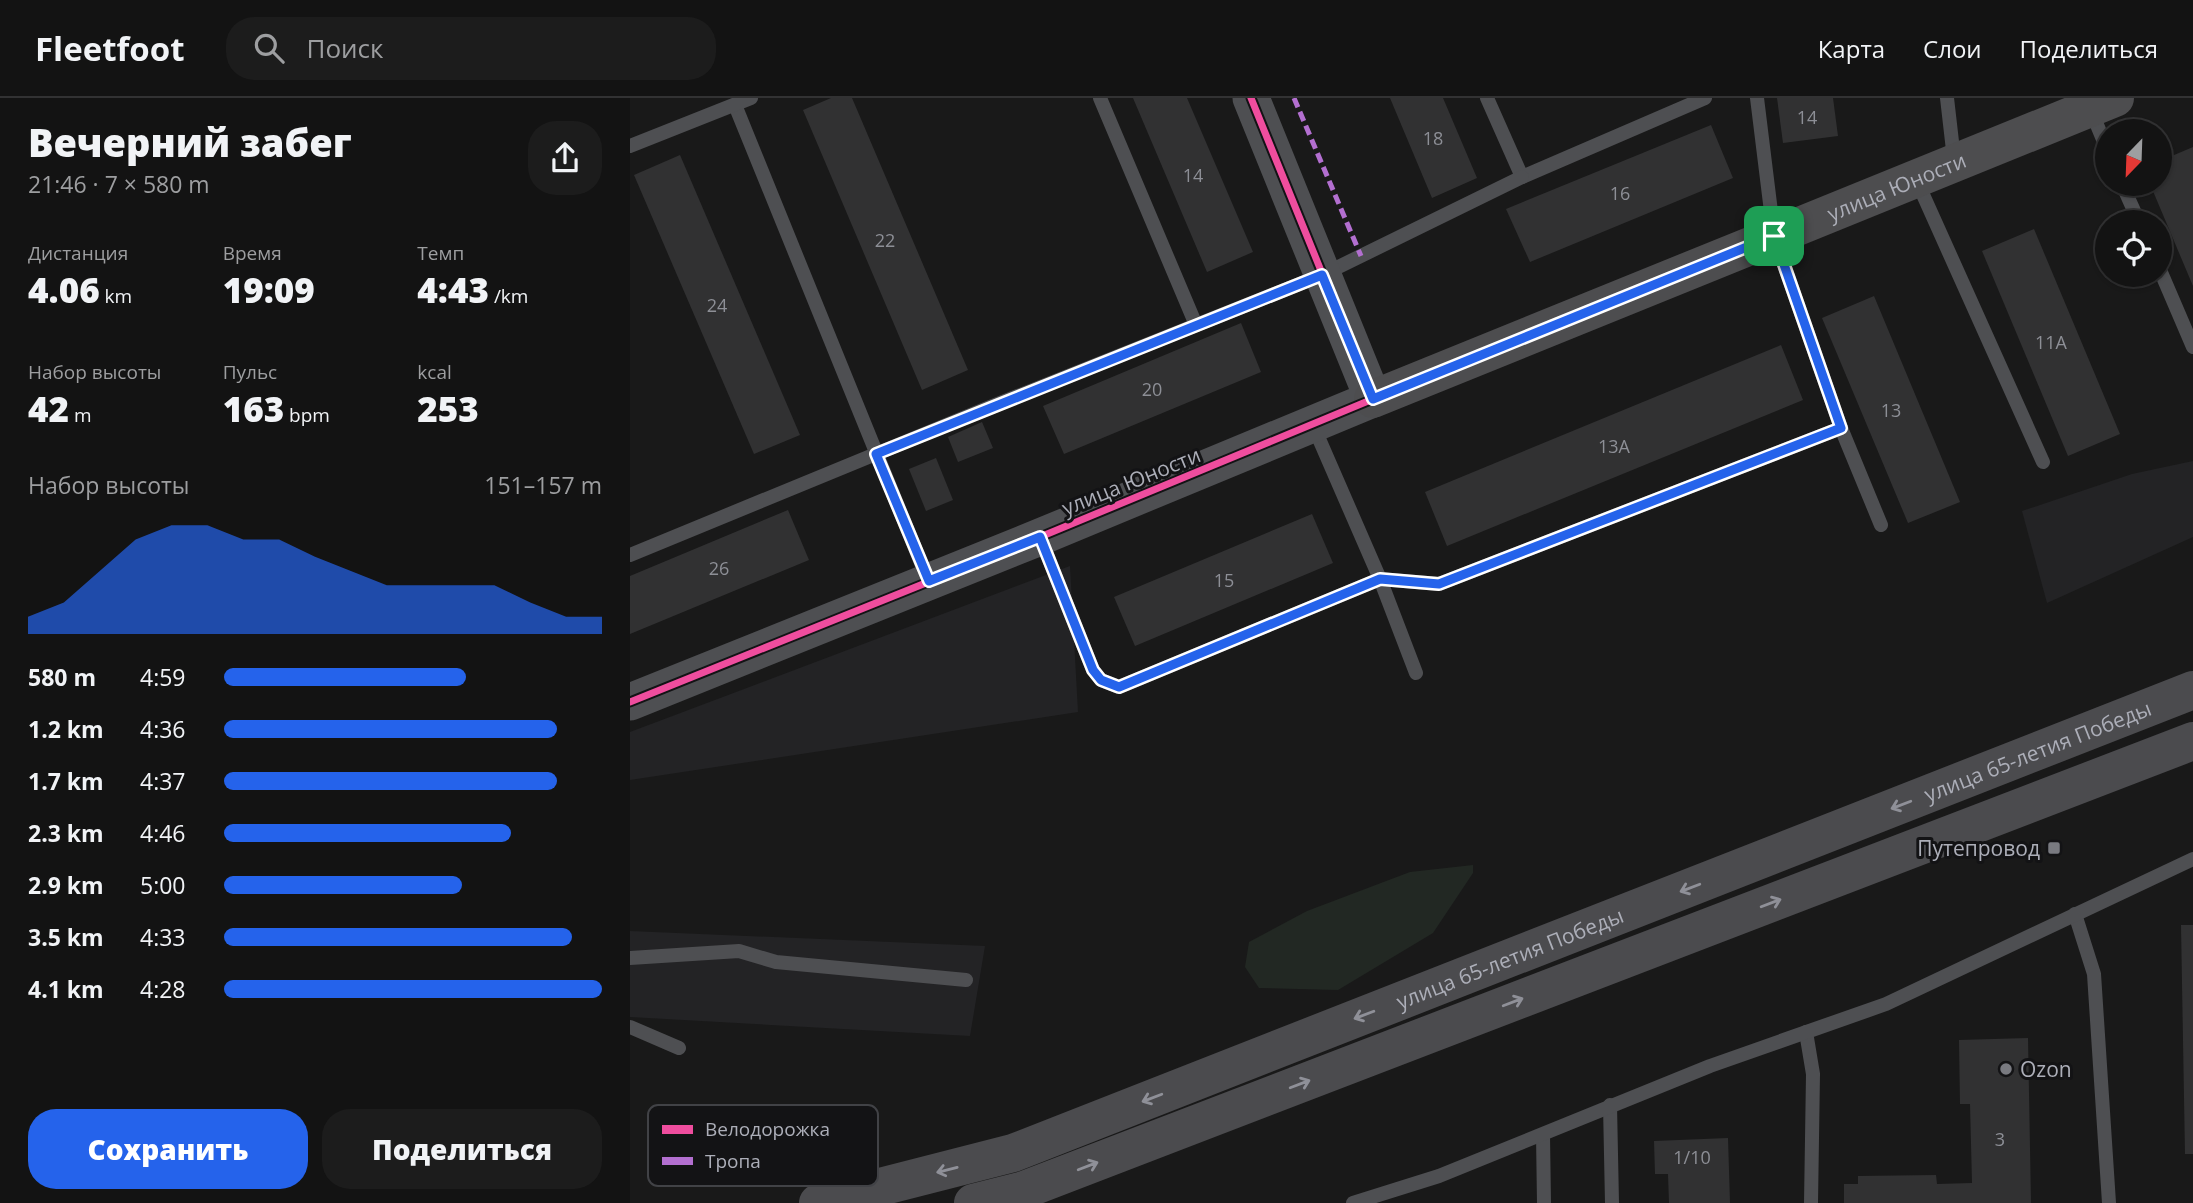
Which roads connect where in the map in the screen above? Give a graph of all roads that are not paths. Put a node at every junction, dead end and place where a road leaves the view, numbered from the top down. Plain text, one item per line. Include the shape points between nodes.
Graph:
1 (751, 98) edge
2 (1100, 98) edge
3 (1251, 98) edge
4 (1488, 98) edge
5 (1705, 98) edge
6 (1757, 98) edge
7 (1947, 98) edge
8 (2102, 103) edge
9 (735, 105) junction
10 (630, 146) edge
11 (1955, 163) junction
12 (1522, 177) junction
13 (1916, 178) junction
14 (1774, 236) junction
15 (1322, 275) junction
16 (2167, 287) edge
17 (1196, 325) junction
18 (2193, 347) edge
19 (1373, 399) junction
20 (1313, 425) junction
21 (1841, 428) junction
22 (876, 454) junction
23 (2043, 462) dead end
24 (1881, 525) dead end
25 (1040, 537) junction
26 (630, 555) edge
27 (1380, 579) junction
28 (929, 581) junction
29 (1416, 673) dead end
30 (2193, 690) edge
31 (630, 702) edge
32 (2193, 741) edge
33 (2193, 859) edge
34 (2075, 914) junction
35 (630, 958) edge
36 (965, 980) dead end
37 (630, 1027) edge
38 (1806, 1032) junction
39 (679, 1048) dead end
40 (1610, 1105) junction
41 (1543, 1135) junction
42 (818, 1203) edge
43 (973, 1203) edge
44 (1353, 1203) edge
45 (1544, 1203) edge
46 (1612, 1203) edge
47 (1811, 1203) edge
48 (2109, 1203) edge

1 - 9 lane
2 - 17 lane
3 - 15 street
4 - 12 lane
5 - 12 lane
6 - 14 lane
7 - 11 lane
8 - 11 main road, улица Юности
9 - 10 lane
9 - 22 lane
11 - 13 main road, улица Юности
12 - 15 lane
13 - 14 main road, улица Юности
13 - 23 lane
14 - 19 main road, улица Юности
14 - 21 lane
15 - 17 lane
15 - 19 street
16 - 18 lane
17 - 22 lane
19 - 20 street, улица Юности
20 - 25 street, улица Юности
20 - 27 lane
21 - 24 lane
21 - 27 lane via 1439,584
22 - 26 lane
22 - 28 lane
25 - 27 lane via 1093,670 1101,680 1119,687
25 - 28 street, улица Юности
27 - 29 lane
28 - 31 street, улица Юности
30 -> 42 main road, улица 65-летия Победы via 1013,1153
43 -> 32 main road, улица 65-летия Победы via 1037,1185
33 - 34 lane
34 - 38 lane via 1886,1004
34 - 48 lane via 2094,974
35 - 36 lane via 739,951 776,962
37 - 39 lane
38 - 40 lane
38 - 47 lane via 1813,1074
40 - 41 lane
40 - 46 lane
41 - 44 lane via 1439,1176
41 - 45 lane

